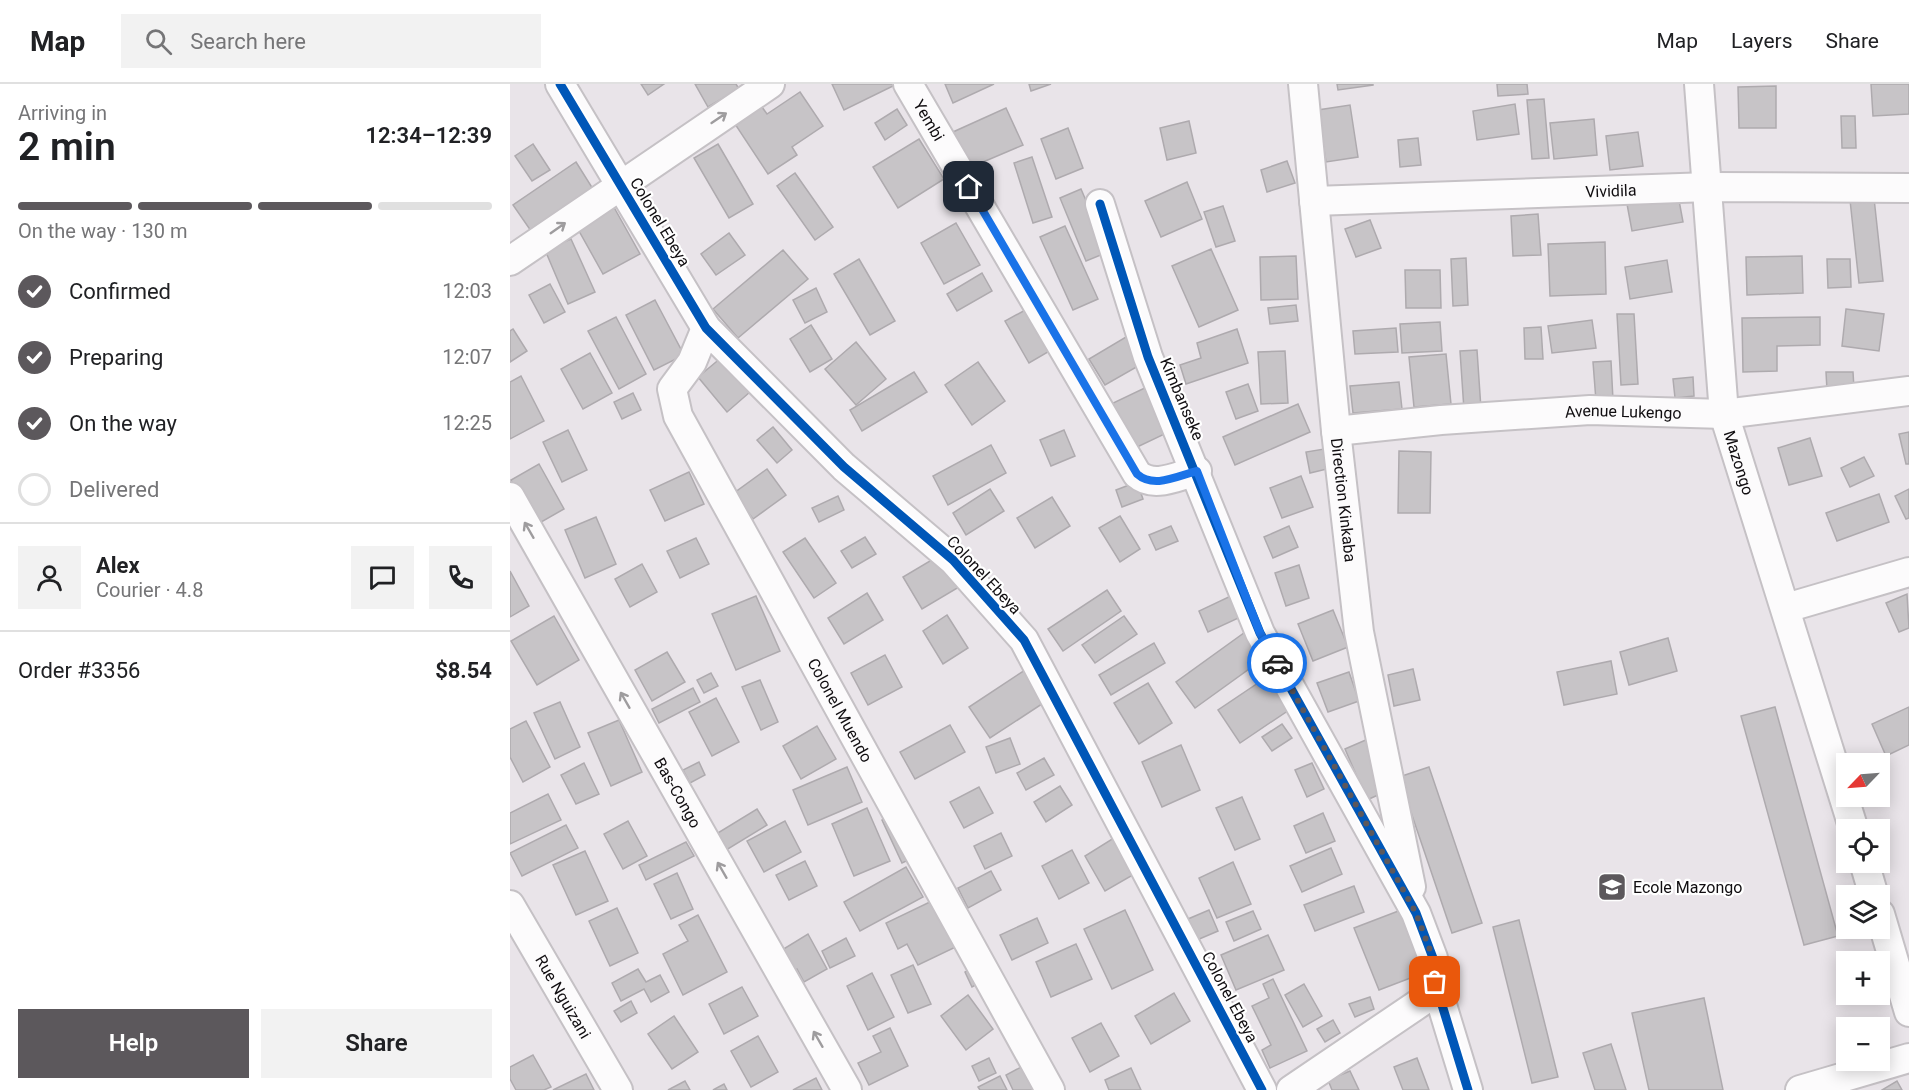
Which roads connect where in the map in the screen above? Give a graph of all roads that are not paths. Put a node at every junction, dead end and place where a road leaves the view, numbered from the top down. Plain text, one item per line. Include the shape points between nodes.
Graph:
1 (560, 84) edge
2 (770, 84) edge
3 (908, 84) edge
4 (1303, 84) edge
5 (1699, 84) edge
6 (620, 185) junction
7 (1709, 187) junction
8 (1909, 188) edge
9 (1314, 201) junction
10 (1100, 204) dead end
11 (510, 261) edge
12 (706, 328) junction
13 (1909, 391) edge
14 (1724, 414) junction
15 (1336, 431) junction
16 (1197, 471) junction
17 (510, 497) edge
18 (1909, 572) edge
19 (1786, 608) junction
20 (1851, 819) edge
21 (510, 905) edge
22 (1416, 913) junction
23 (1887, 939) edge
24 (1435, 982) junction
25 (1909, 1011) edge
26 (1909, 1058) edge
27 (618, 1090) edge
28 (847, 1090) edge
29 (1050, 1090) edge
30 (1262, 1090) edge
31 (1292, 1090) edge
32 (1468, 1090) edge
33 (1800, 1090) edge

1 - 6 street, Colonel Ebeya
6 -> 2 street
3 - 16 street, Yembi via 1137,474 1145,481 1158,482
4 - 9 street, Direction Kinkaba
5 - 7 street, Mazongo
11 -> 6 street
6 - 12 street, Colonel Ebeya
7 - 8 street, Vividila
7 - 9 street, Vividila
7 - 14 street, Mazongo
9 - 15 street, Direction Kinkaba
10 - 16 street, Kimbanseke via 1148,357
12 - 29 street, Colonel Muendo via 693,362 672,389 678,416
12 - 30 street, Colonel Ebeya via 844,467 953,560 1024,640
13 - 14 street, Avenue Lukengo
14 - 15 street, Avenue Lukengo via 1590,410
14 - 19 street, Mazongo
15 - 22 street, Direction Kinkaba via 1359,632
16 - 22 street, Kimbanseke via 1260,633
28 -> 17 street, Bas-Congo
18 - 19 street
19 - 20 street, Mazongo
21 - 27 street, Rue Nguizani
22 - 24 street, Kimbanseke via 1433,958
23 - 25 street
24 - 31 street via 1424,1000
24 - 32 street, Kimbanseke
26 - 33 street

